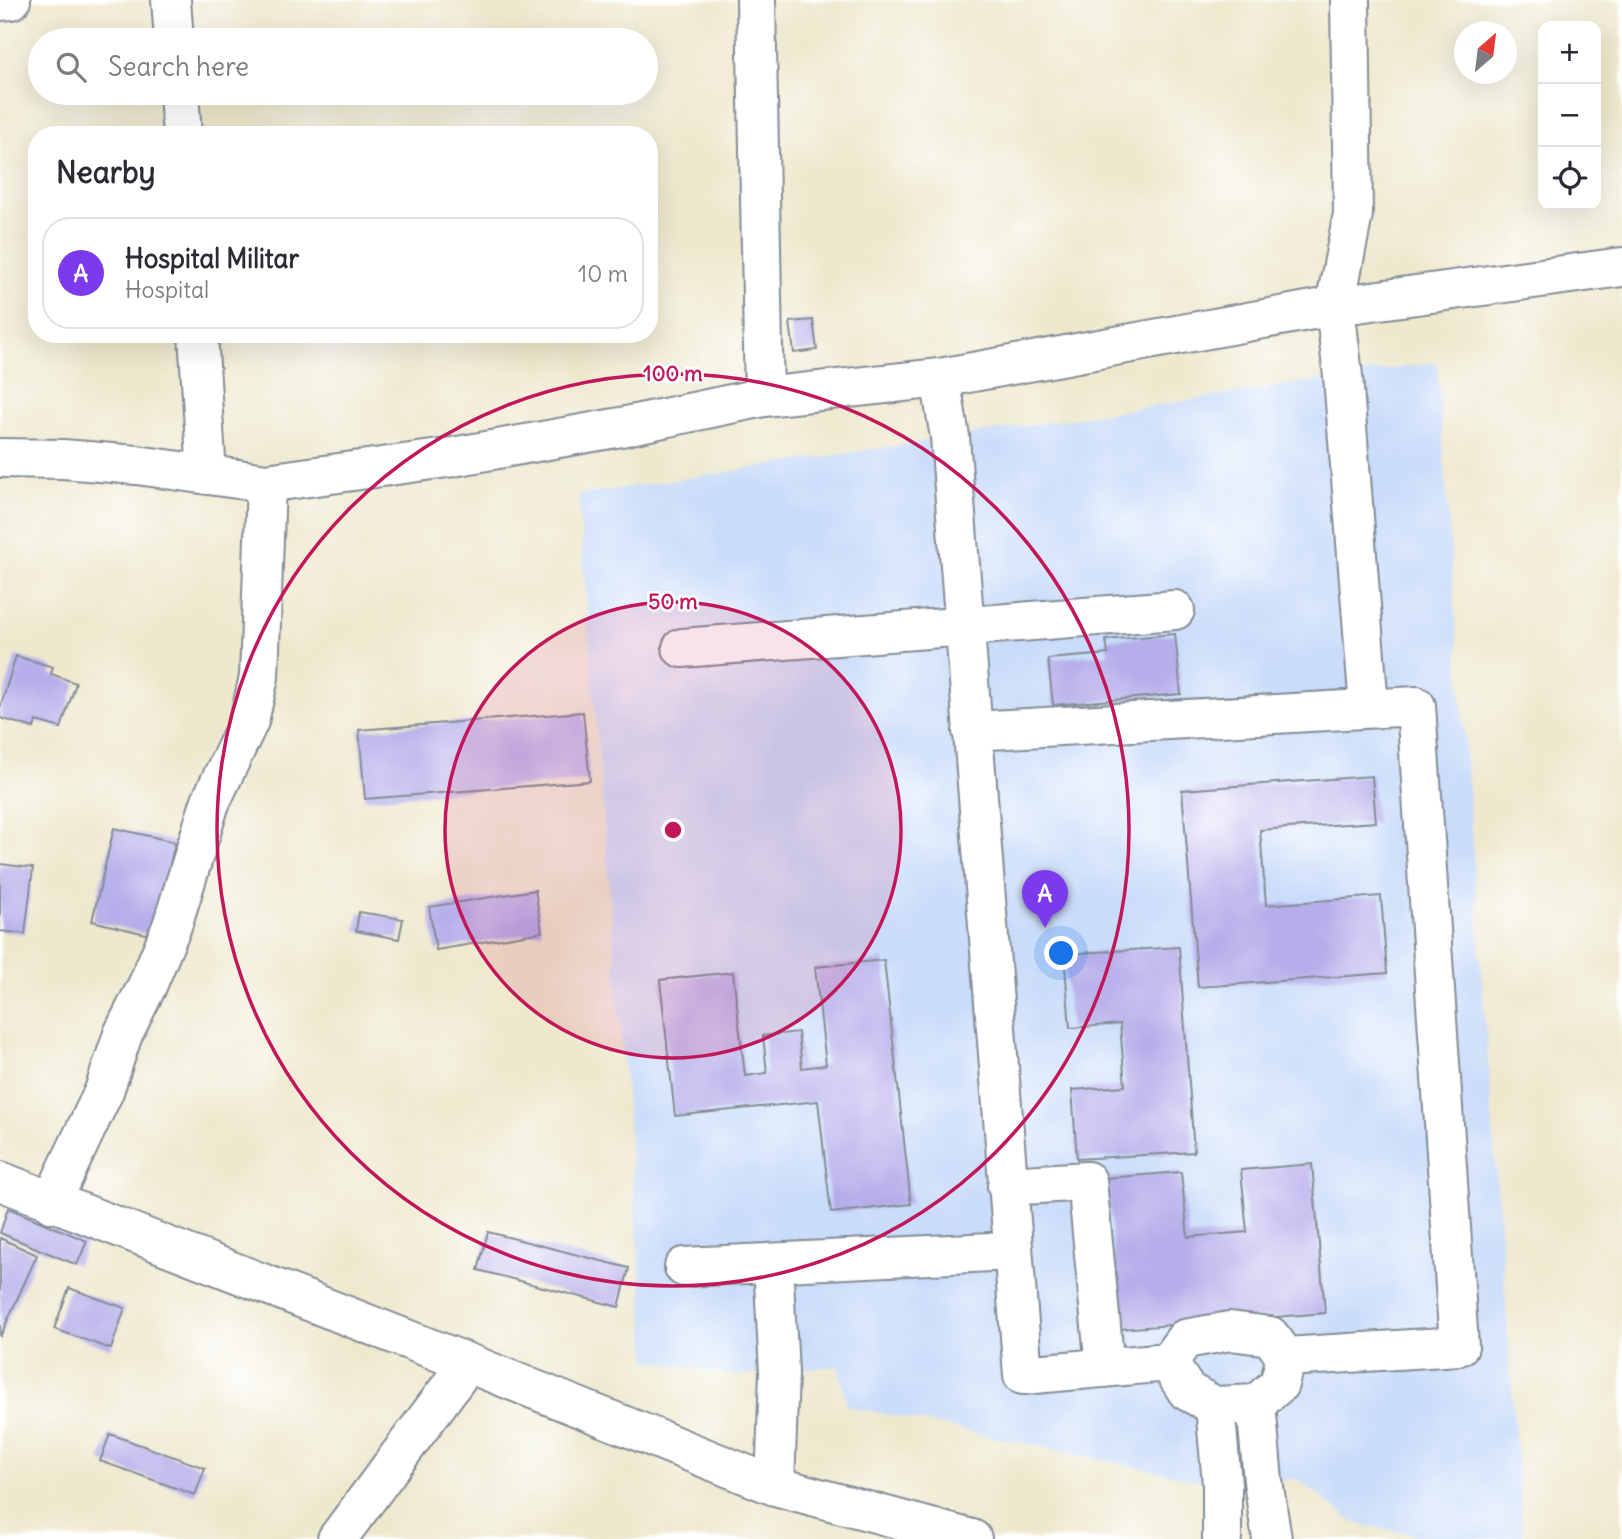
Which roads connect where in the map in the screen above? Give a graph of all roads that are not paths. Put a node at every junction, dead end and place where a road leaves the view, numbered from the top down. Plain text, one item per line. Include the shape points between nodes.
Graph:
1 (10, 0) edge
2 (171, 0) edge
3 (756, 0) edge
4 (1350, 0) edge
5 (0, 1) edge
6 (173, 28) edge
7 (180, 105) edge
8 (181, 126) edge
9 (1622, 267) edge
10 (1335, 306) junction
11 (199, 343) edge
12 (940, 377) junction
13 (764, 397) junction
14 (0, 458) edge
15 (207, 475) junction
16 (266, 483) junction
17 (1175, 610) dead end
18 (964, 626) junction
19 (682, 648) dead end
20 (1369, 708) junction
21 (972, 731) junction
22 (0, 1181) edge
23 (1007, 1186) junction
24 (51, 1203) junction
25 (1012, 1251) junction
26 (774, 1263) junction
27 (684, 1268) dead end
28 (1286, 1357) junction
29 (1168, 1362) junction
30 (468, 1363) junction
31 (1105, 1368) junction
32 (1256, 1404) junction
33 (1215, 1406) junction
34 (775, 1486) junction
35 (337, 1539) edge
36 (972, 1539) edge
37 (1222, 1539) edge
38 (1272, 1539) edge

1 - 5 street
2 - 6 street
3 - 13 street
4 - 10 street via 1353,214
7 - 8 street
9 - 10 street
10 - 12 street
10 - 20 street
11 - 15 street
12 - 13 street
12 - 18 street via 950,437
13 - 16 street via 447,458
14 - 15 street via 88,461
15 - 16 street
16 - 24 street via 259,677 249,721 210,803 172,926 123,1034 104,1091
17 - 18 street
18 - 19 street
18 - 21 street
20 - 21 street
20 - 28 street via 1416,706 1460,1346
21 - 23 street
22 - 24 street
23 - 25 street
23 - 31 street via 1087,1181
24 - 30 street
25 - 26 street
25 - 31 street via 1023,1375
26 - 27 street
26 - 34 street via 779,1372
28 - 29 street via 1270,1336 1230,1331 1185,1339
28 - 32 street via 1279,1384
29 - 31 street
29 - 33 street via 1187,1391
30 - 34 street
30 - 35 street
32 - 33 street
32 - 38 street
33 - 37 street
34 - 36 street

